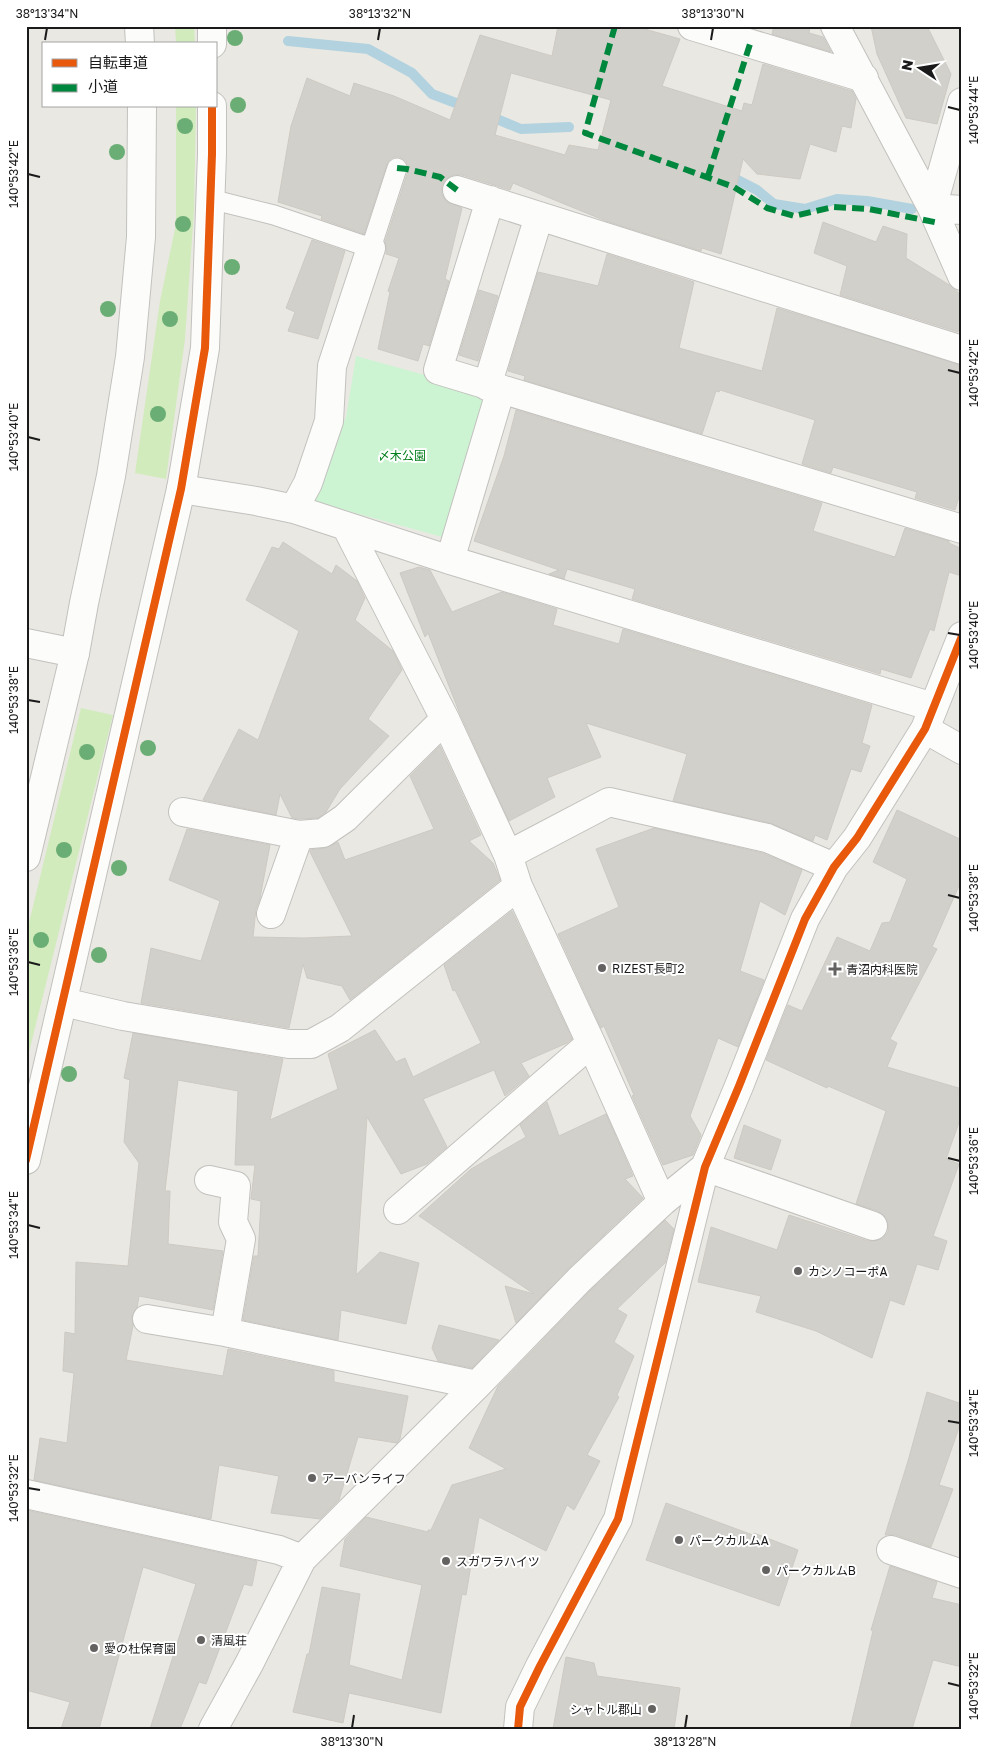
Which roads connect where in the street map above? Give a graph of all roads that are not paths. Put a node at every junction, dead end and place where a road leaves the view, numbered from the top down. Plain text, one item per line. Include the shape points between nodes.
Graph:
1 (139, 26) edge
2 (212, 26) edge
3 (692, 26) edge
4 (835, 26) edge
5 (140, 42) edge
6 (212, 42) edge
7 (864, 78) junction
8 (962, 102) edge
9 (142, 108) edge
10 (212, 108) edge
11 (397, 168) dead end
12 (457, 190) dead end
13 (210, 199) junction
14 (490, 200) junction
15 (932, 208) junction
16 (962, 210) edge
17 (539, 216) junction
18 (371, 248) junction
19 (962, 276) edge
20 (962, 350) edge
21 (494, 388) junction
22 (181, 489) junction
23 (294, 509) junction
24 (346, 526) junction
25 (962, 529) edge
26 (450, 560) junction
27 (962, 636) edge
28 (26, 643) edge
29 (75, 653) junction
30 (929, 718) junction
31 (445, 719) junction
32 (962, 750) edge
33 (183, 812) dead end
34 (299, 835) junction
35 (508, 855) junction
36 (26, 857) edge
37 (834, 867) junction
38 (518, 886) junction
39 (271, 914) dead end
40 (62, 1002) junction
41 (591, 1043) junction
42 (26, 1160) edge
43 (705, 1167) junction
44 (209, 1180) dead end
45 (662, 1202) junction
46 (398, 1210) dead end
47 (873, 1226) dead end
48 (147, 1319) dead end
49 (225, 1332) junction
50 (477, 1385) junction
51 (26, 1494) edge
52 (891, 1550) dead end
53 (302, 1559) junction
54 (962, 1574) edge
55 (213, 1729) edge
56 (518, 1729) edge

1 - 5 street
2 - 6 street
3 - 7 street
4 - 7 street
7 - 15 street
8 - 15 street
9 - 29 street via 140,237 130,357 111,476
10 - 13 street
11 - 18 lane
12 - 14 street
13 - 18 lane
13 - 22 street via 204,348
14 - 17 street
14 - 21 street via 438,370
15 - 16 street
15 - 19 street
17 - 20 street
17 - 21 street
18 - 23 street via 332,366 329,421 308,483
21 - 25 street
21 - 26 street
22 - 23 street
22 - 40 street
23 - 24 street
24 - 26 street
24 - 31 street
26 - 30 street
27 - 30 street
28 - 29 street
29 - 36 street
30 - 32 street
30 - 37 street via 857,838
31 - 34 street via 345,818 323,834
31 - 35 street
33 - 34 street
34 - 39 street
35 - 37 street via 609,802 767,838
35 - 38 street
37 - 43 street via 805,919
38 - 40 street via 340,1028 311,1044 289,1044 133,1018
38 - 41 street
40 - 42 street
41 - 45 street
41 - 46 street
43 - 45 street
43 - 47 street
43 - 56 street via 618,1519 524,1698
44 - 49 street via 236,1186 233,1222 241,1239
45 - 50 street via 580,1278
48 - 49 street
49 - 50 street
50 - 53 street
51 - 53 street via 279,1550
52 - 54 street
53 - 55 street

